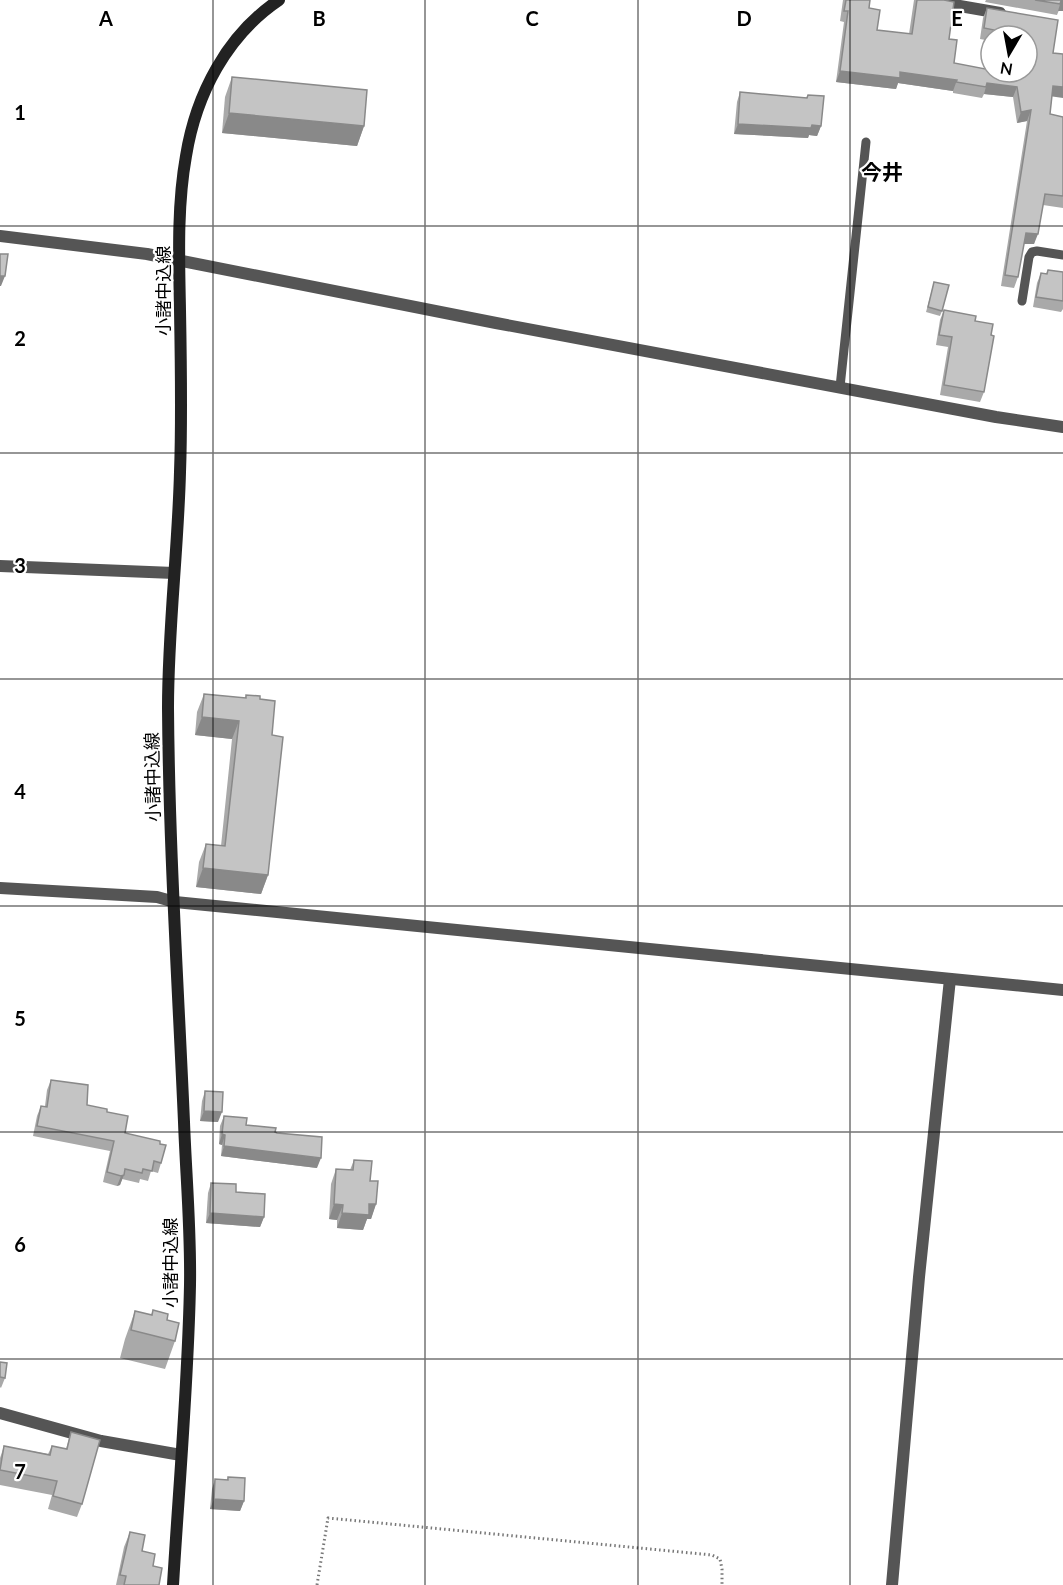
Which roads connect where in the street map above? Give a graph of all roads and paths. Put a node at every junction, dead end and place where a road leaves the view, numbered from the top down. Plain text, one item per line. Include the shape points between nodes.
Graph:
1 (279, 0) edge
2 (926, 0) edge
3 (1017, 16) edge
4 (866, 142) dead end
5 (0, 236) edge
6 (1063, 255) edge
7 (179, 260) junction
8 (1022, 301) dead end
9 (840, 387) junction
10 (1063, 427) edge
11 (0, 566) edge
12 (174, 573) junction
13 (0, 888) edge
14 (175, 902) junction
15 (950, 979) junction
16 (1063, 990) edge
17 (0, 1413) edge
18 (181, 1455) junction
19 (173, 1585) edge
20 (316, 1585) edge
21 (722, 1585) edge
22 (892, 1585) edge

1 - 7 main road, 小諸中込線 via 241,32 224,54 200,105 186,154
2 - 3 street
4 - 9 lane
5 - 7 street
6 - 8 lane via 1032,252
7 - 9 street
7 - 12 main road, 小諸中込線 via 181,438
9 - 10 street
11 - 12 street
12 - 14 main road, 小諸中込線 via 168,702
13 - 14 street via 157,897
14 - 15 street
14 - 18 main road, 小諸中込線 via 190,1283
15 - 16 street
15 - 22 street
17 - 18 street via 101,1441
18 - 19 main road, 小諸中込線
20 - 21 path via 328,1518 712,1555 720,1559

